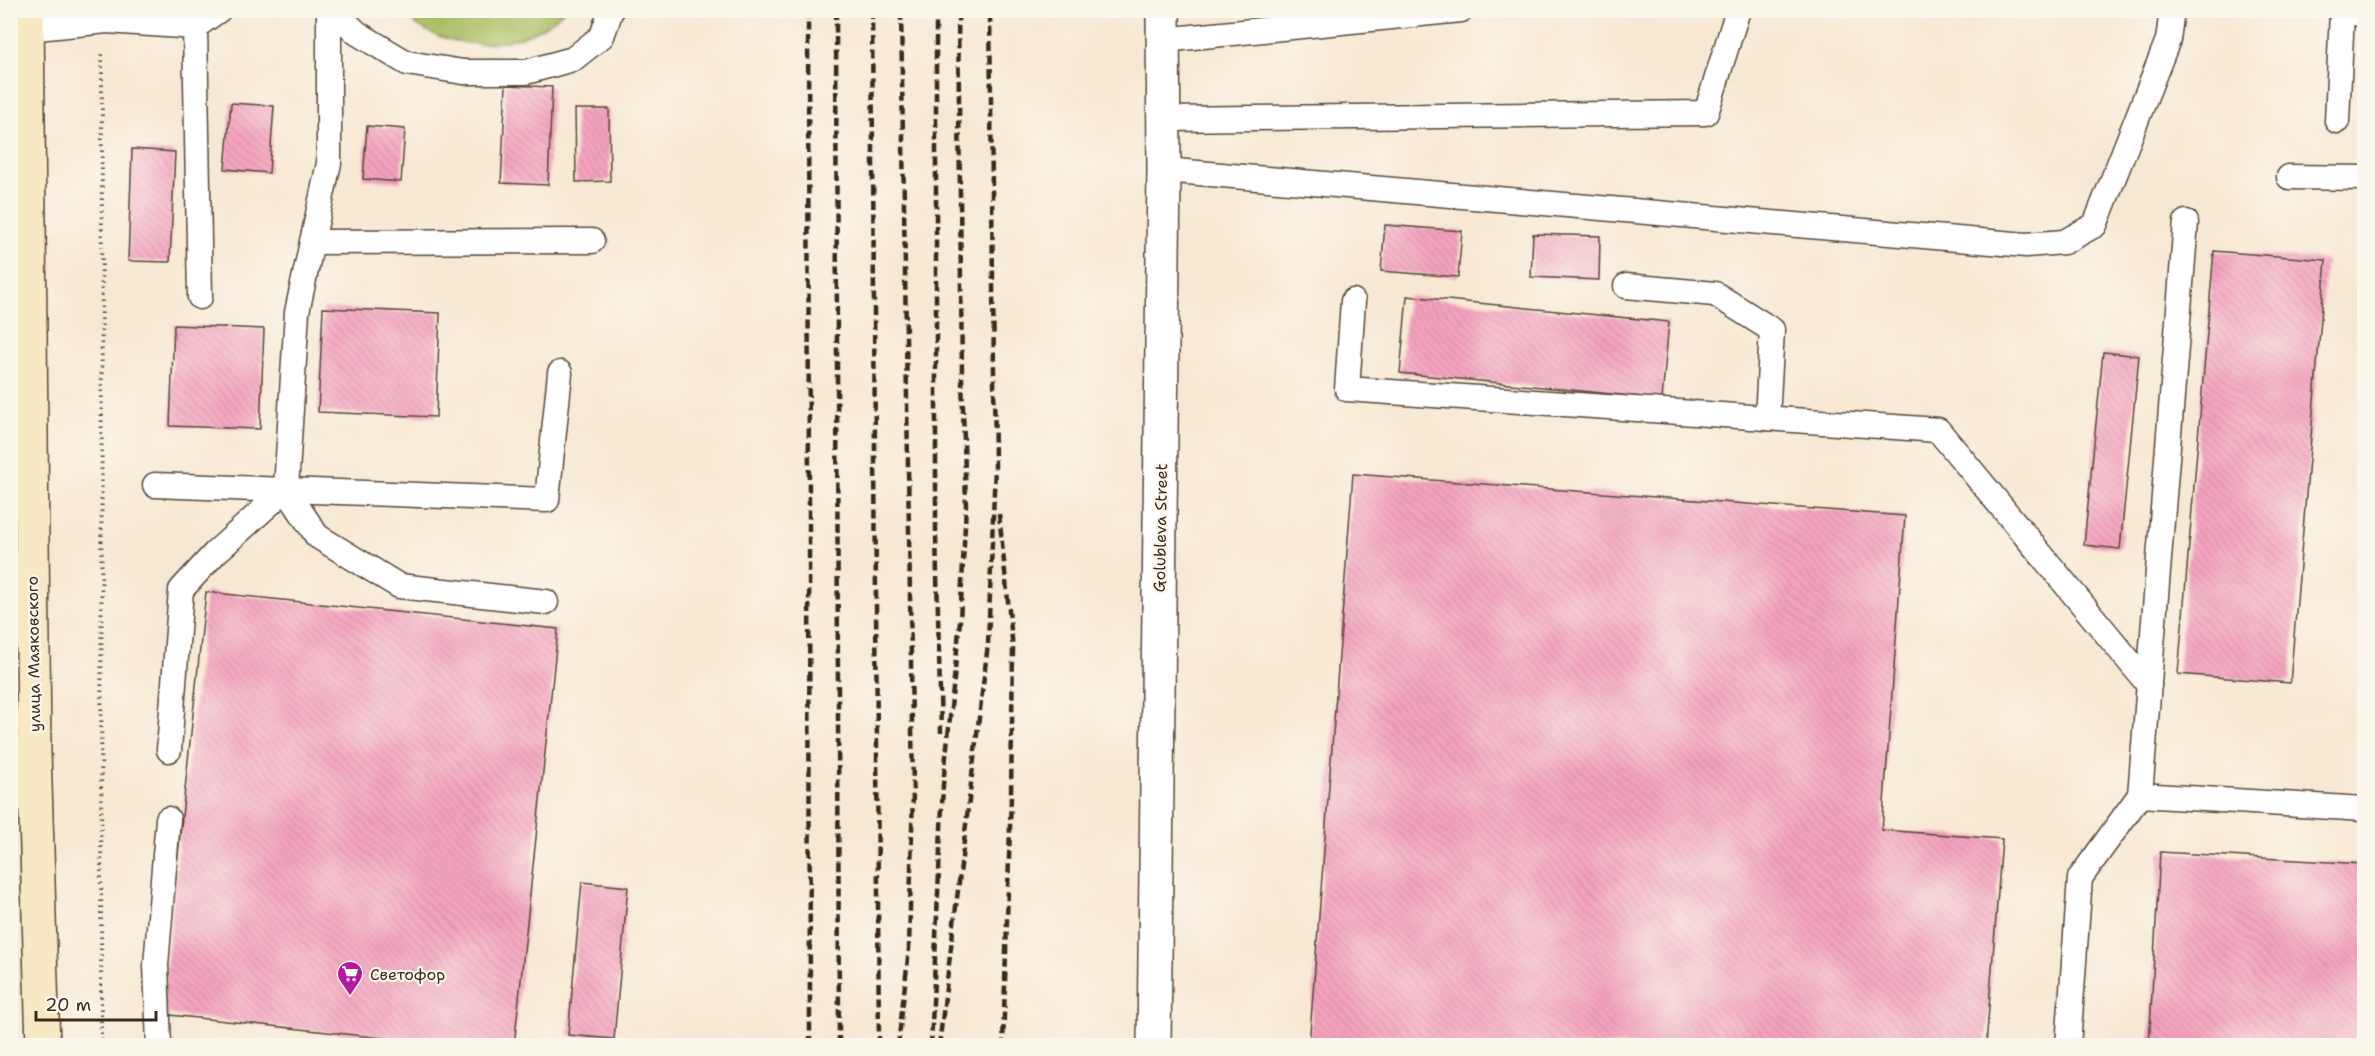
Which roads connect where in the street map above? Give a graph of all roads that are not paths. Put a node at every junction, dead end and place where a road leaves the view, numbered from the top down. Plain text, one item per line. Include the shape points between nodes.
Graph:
1 (219, 10) edge
2 (331, 10) edge
3 (611, 10) edge
4 (1461, 10) edge
5 (1738, 10) edge
6 (2172, 10) edge
7 (2364, 14) edge
8 (27, 20) edge
9 (1163, 25) edge
10 (195, 27) junction
11 (1164, 119) junction
12 (2337, 121) dead end
13 (1164, 170) junction
14 (2289, 177) dead end
15 (2364, 178) edge
16 (2186, 222) dead end
17 (592, 241) dead end
18 (312, 242) junction
19 (1626, 286) dead end
20 (200, 297) dead end
21 (1353, 301) dead end
22 (560, 373) dead end
23 (1767, 418) junction
24 (154, 485) dead end
25 (286, 489) junction
26 (546, 602) dead end
27 (2149, 685) junction
28 (169, 750) dead end
29 (22, 759) edge
30 (2140, 795) junction
31 (2364, 809) edge
32 (168, 819) dead end
33 (43, 1046) edge
34 (159, 1046) edge
35 (1154, 1046) edge
36 (2067, 1046) edge

1 - 10 lane
2 - 3 lane via 357,33 407,63 464,72 526,72 573,59 602,36
2 - 18 lane via 329,163
4 - 9 lane
5 - 11 lane via 1706,113
6 - 13 lane via 2168,40 2095,225 2064,242 2026,245
7 - 12 lane via 2343,12
8 - 10 lane
8 - 29 main road, улица Маяковского
9 - 11 street, Golubleva Street
10 - 20 lane
11 - 13 street, Golubleva Street
13 - 35 street, Golubleva Street
14 - 15 lane
16 - 27 lane
17 - 18 lane
18 - 25 lane via 297,312
19 - 23 lane via 1715,294 1772,330
21 - 23 lane via 1347,389
22 - 25 lane via 547,500
23 - 27 lane via 1938,430
24 - 25 lane
25 - 26 lane via 317,536 399,586
25 - 28 lane via 215,553 181,590
27 - 30 lane
29 - 33 main road, улица Маяковского
30 - 31 lane
30 - 36 lane via 2080,878
32 - 34 lane via 156,965

